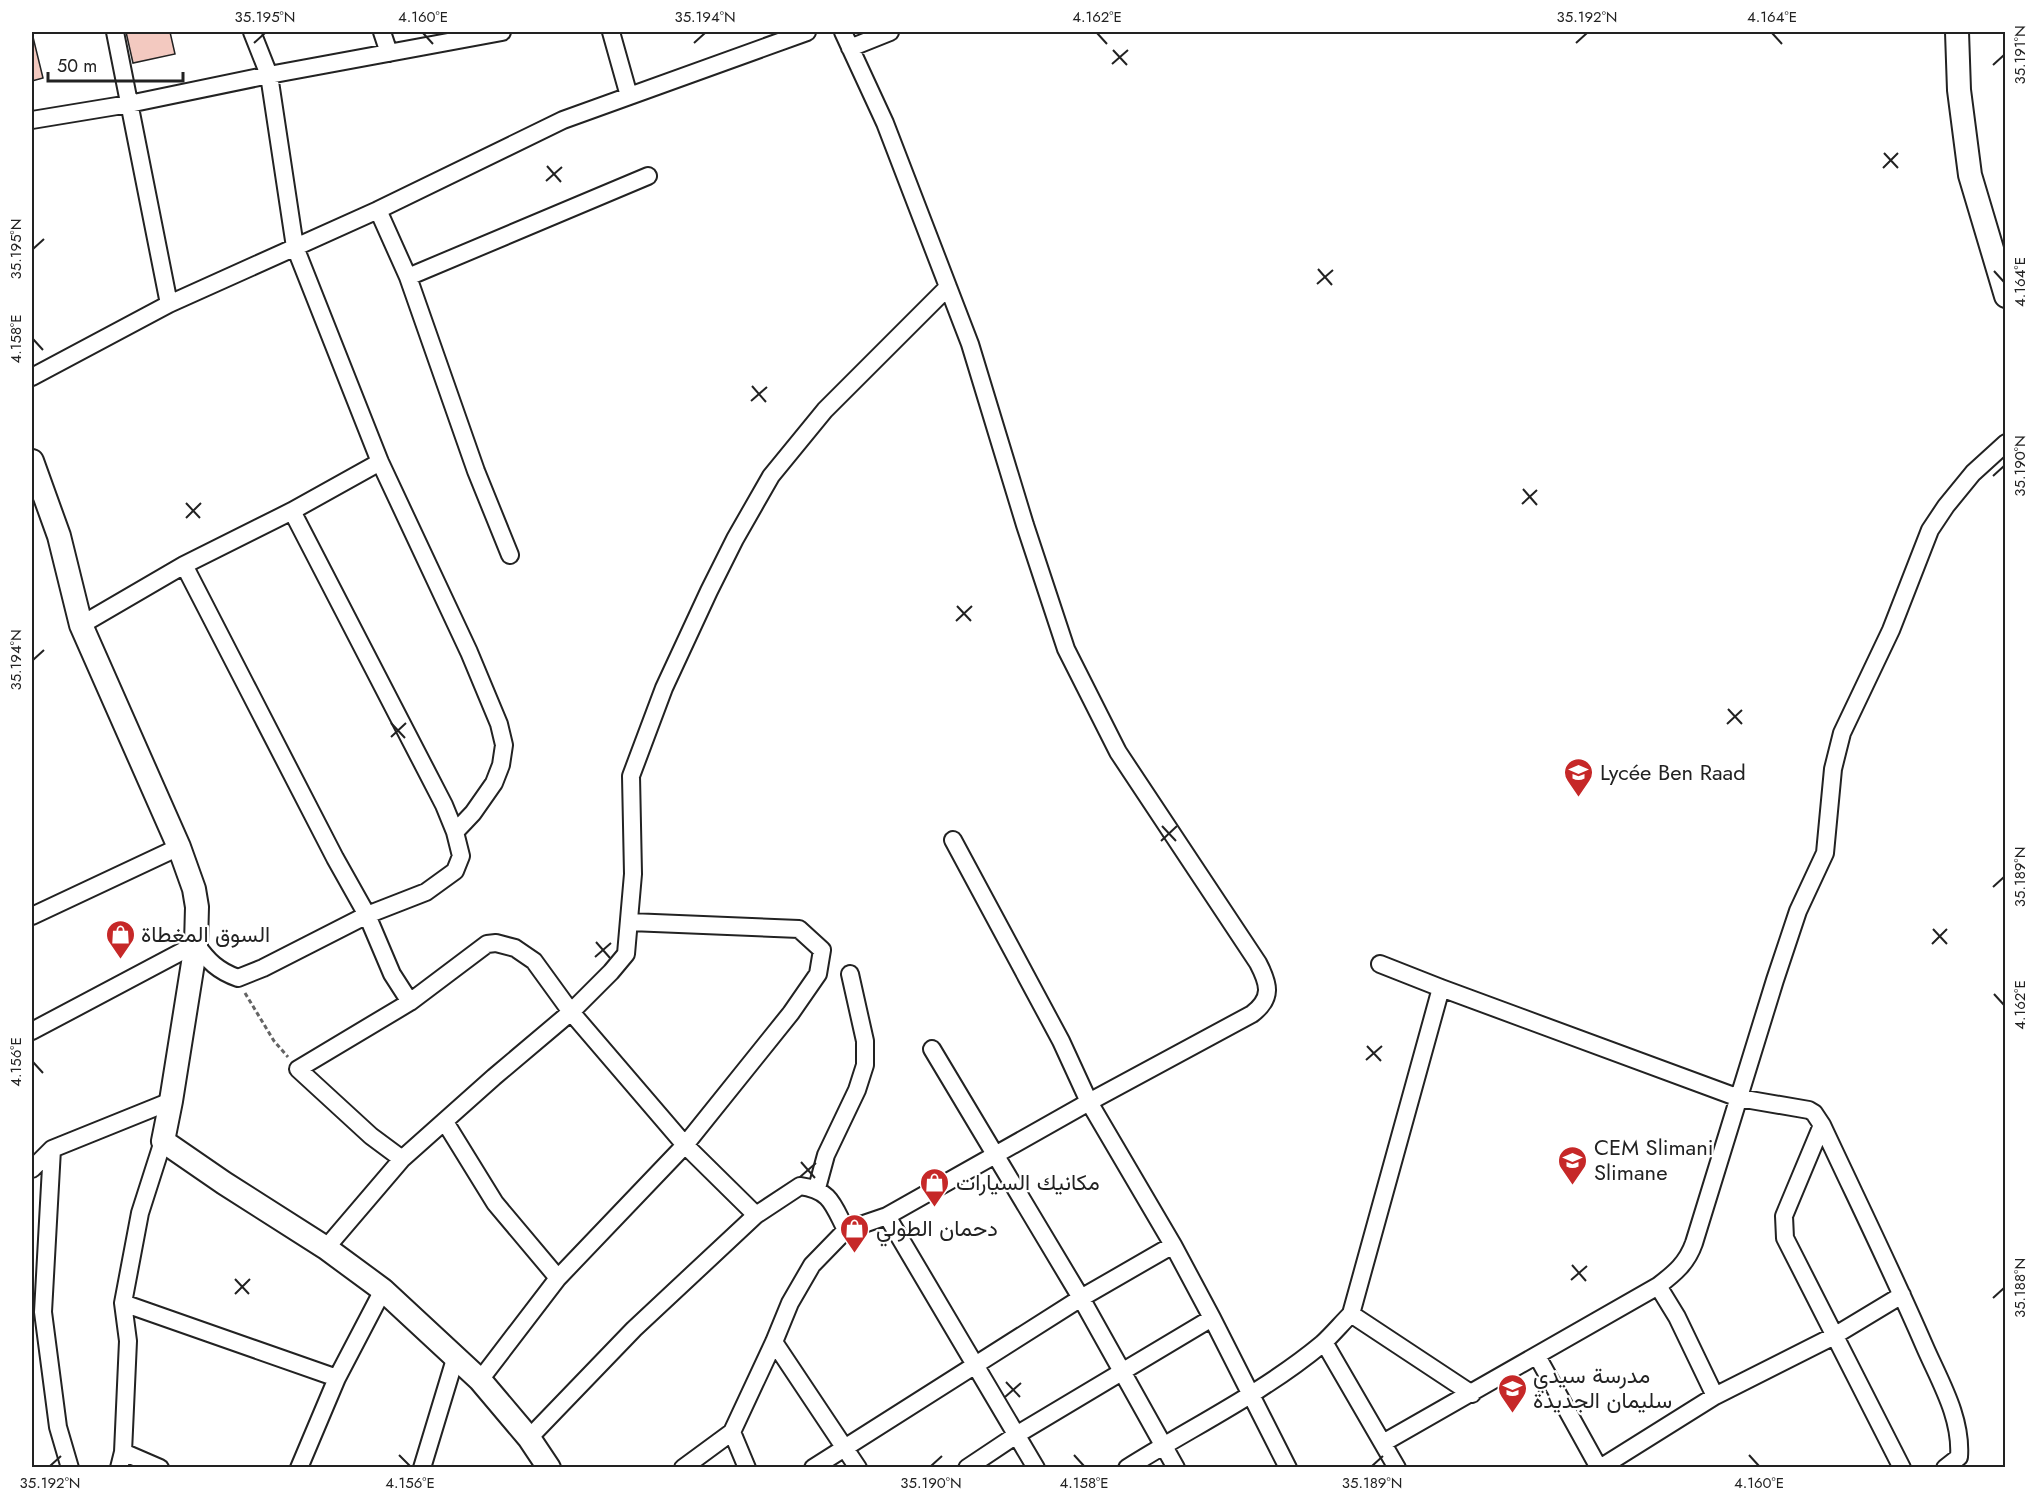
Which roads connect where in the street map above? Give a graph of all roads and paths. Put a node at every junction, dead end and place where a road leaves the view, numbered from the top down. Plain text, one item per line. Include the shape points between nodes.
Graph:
1 (115, 32) edge
2 (252, 32) edge
3 (382, 32) edge
4 (502, 32) edge
5 (611, 32) edge
6 (807, 32) edge
7 (843, 32) edge
8 (890, 32) edge
9 (1958, 32) edge
10 (850, 48) junction
11 (389, 53) junction
12 (269, 75) junction
13 (629, 96) junction
14 (129, 104) junction
15 (32, 120) edge
16 (648, 176) dead end
17 (378, 210) junction
18 (295, 247) junction
19 (408, 277) junction
20 (948, 286) junction
21 (2006, 296) edge
22 (168, 304) junction
23 (32, 377) edge
24 (2006, 443) edge
25 (32, 461) edge
26 (380, 462) junction
27 (292, 511) junction
28 (510, 555) dead end
29 (184, 565) junction
30 (81, 625) junction
31 (455, 832) junction
32 (952, 840) dead end
33 (179, 847) junction
34 (368, 915) junction
35 (32, 916) edge
36 (630, 922) junction
37 (196, 944) junction
38 (1380, 964) dead end
39 (850, 974) dead end
40 (238, 978) junction
41 (1441, 988) junction
42 (410, 1002) junction
43 (571, 1012) junction
44 (32, 1031) edge
45 (932, 1049) dead end
46 (298, 1069) junction
47 (1739, 1098) junction
48 (171, 1101) junction
49 (1089, 1102) junction
50 (445, 1122) junction
51 (1822, 1125) junction
52 (163, 1141) junction
53 (685, 1145) junction
54 (52, 1149) junction
55 (997, 1155) junction
56 (402, 1159) junction
57 (32, 1169) edge
58 (818, 1188) junction
59 (756, 1215) junction
60 (887, 1216) junction
61 (846, 1230) junction
62 (1173, 1245) junction
63 (326, 1248) junction
64 (558, 1278) junction
65 (1658, 1286) junction
66 (383, 1290) junction
67 (1902, 1294) junction
68 (1081, 1298) junction
69 (123, 1303) junction
70 (1351, 1314) junction
71 (1212, 1318) junction
72 (1834, 1336) junction
73 (774, 1342) junction
74 (1324, 1342) junction
75 (1537, 1356) junction
76 (455, 1359) junction
77 (974, 1365) junction
78 (1123, 1371) junction
79 (337, 1378) junction
80 (480, 1380) junction
81 (1472, 1394) junction
82 (1250, 1395) junction
83 (1715, 1396) junction
84 (732, 1432) junction
85 (1018, 1434) junction
86 (529, 1438) junction
87 (1383, 1443) junction
88 (1162, 1446) junction
89 (846, 1448) junction
90 (121, 1460) edge
91 (70, 1467) edge
92 (160, 1467) edge
93 (299, 1467) edge
94 (422, 1467) edge
95 (549, 1467) edge
96 (683, 1467) edge
97 (747, 1467) edge
98 (813, 1467) edge
99 (858, 1467) edge
100 (967, 1467) edge
101 (1036, 1467) edge
102 (1127, 1467) edge
103 (1176, 1467) edge
104 (1288, 1467) edge
105 (1397, 1467) edge
106 (1599, 1467) edge
107 (1902, 1467) edge
108 (1945, 1467) edge

1 - 14 street
2 - 12 street
3 - 11 street
4 - 11 street
5 - 13 street
6 - 13 street
7 - 10 street
8 - 10 street
9 - 21 street via 1959,90 1970,175
10 - 20 street via 885,123
11 - 12 street
12 - 14 street
12 - 18 street
13 - 17 street via 563,120
14 - 15 street
14 - 22 street
16 - 19 street
17 - 18 street
17 - 19 street
18 - 22 street
18 - 26 street
19 - 28 street
20 - 36 street via 825,410 771,476 735,539 664,688 631,776
20 - 49 street via 1066,649 1118,752 1266,979 1265,1000 1252,1014
22 - 23 street
24 - 47 street via 1973,473 1930,530 1891,630 1842,733 1833,769 1825,853 1795,921
25 - 30 street via 59,536
26 - 27 street
26 - 31 street via 469,652 504,745 494,783
27 - 29 street
27 - 31 street
29 - 30 street
29 - 34 street
30 - 33 street
31 - 34 street via 461,856 455,872 426,892
32 - 49 street via 1061,1041
33 - 35 street
33 - 37 street via 194,889
34 - 40 street
34 - 42 street via 392,974
36 - 43 street via 626,954
36 - 53 street via 799,929 822,950 818,974 791,1013
37 - 40 street via 216,968
37 - 44 street
37 - 48 street
38 - 41 street
39 - 58 street via 865,1041 865,1065 826,1155
40 - 46 path via 274,1041
41 - 47 street
41 - 70 street
42 - 43 street via 487,944 496,943 515,948 534,961
42 - 46 street
43 - 50 street
43 - 53 street
45 - 55 street
46 - 56 street
47 - 51 street via 1804,1108 1814,1113
47 - 65 street via 1690,1253 1680,1268
48 - 52 street
48 - 54 street
49 - 55 street
49 - 62 street
50 - 56 street
50 - 64 street via 495,1203
51 - 67 street
51 - 72 street via 1784,1216 1783,1228 1791,1252
52 - 63 street
52 - 69 street via 140,1213
53 - 59 street
53 - 64 street
54 - 57 street
54 - 91 street via 43,1312 58,1427
55 - 60 street
55 - 68 street
56 - 63 street
58 - 59 street via 800,1186
58 - 61 street via 832,1202
59 - 86 street via 634,1329
60 - 61 street
60 - 77 street
61 - 73 street via 812,1265
62 - 68 street
62 - 71 street
63 - 66 street
64 - 80 street
65 - 75 street
65 - 83 street
66 - 76 street
66 - 79 street
67 - 72 street
67 - 108 street via 1958,1429 1959,1457
68 - 77 street
68 - 78 street
69 - 79 street
69 - 90 street via 128,1341
70 - 74 street
70 - 81 street
71 - 78 street
71 - 82 street
72 - 83 street
72 - 107 street
73 - 84 street
73 - 89 street
74 - 82 street
74 - 87 street
75 - 81 street
75 - 106 street
76 - 80 street
76 - 94 street
77 - 85 street
77 - 89 street
78 - 85 street
78 - 88 street
79 - 93 street
80 - 86 street
81 - 87 street
82 - 88 street
82 - 104 street
83 - 106 street
84 - 96 street
84 - 97 street
85 - 100 street
85 - 101 street
86 - 95 street
87 - 105 street
88 - 102 street
88 - 103 street
89 - 98 street
89 - 99 street
90 - 92 street

